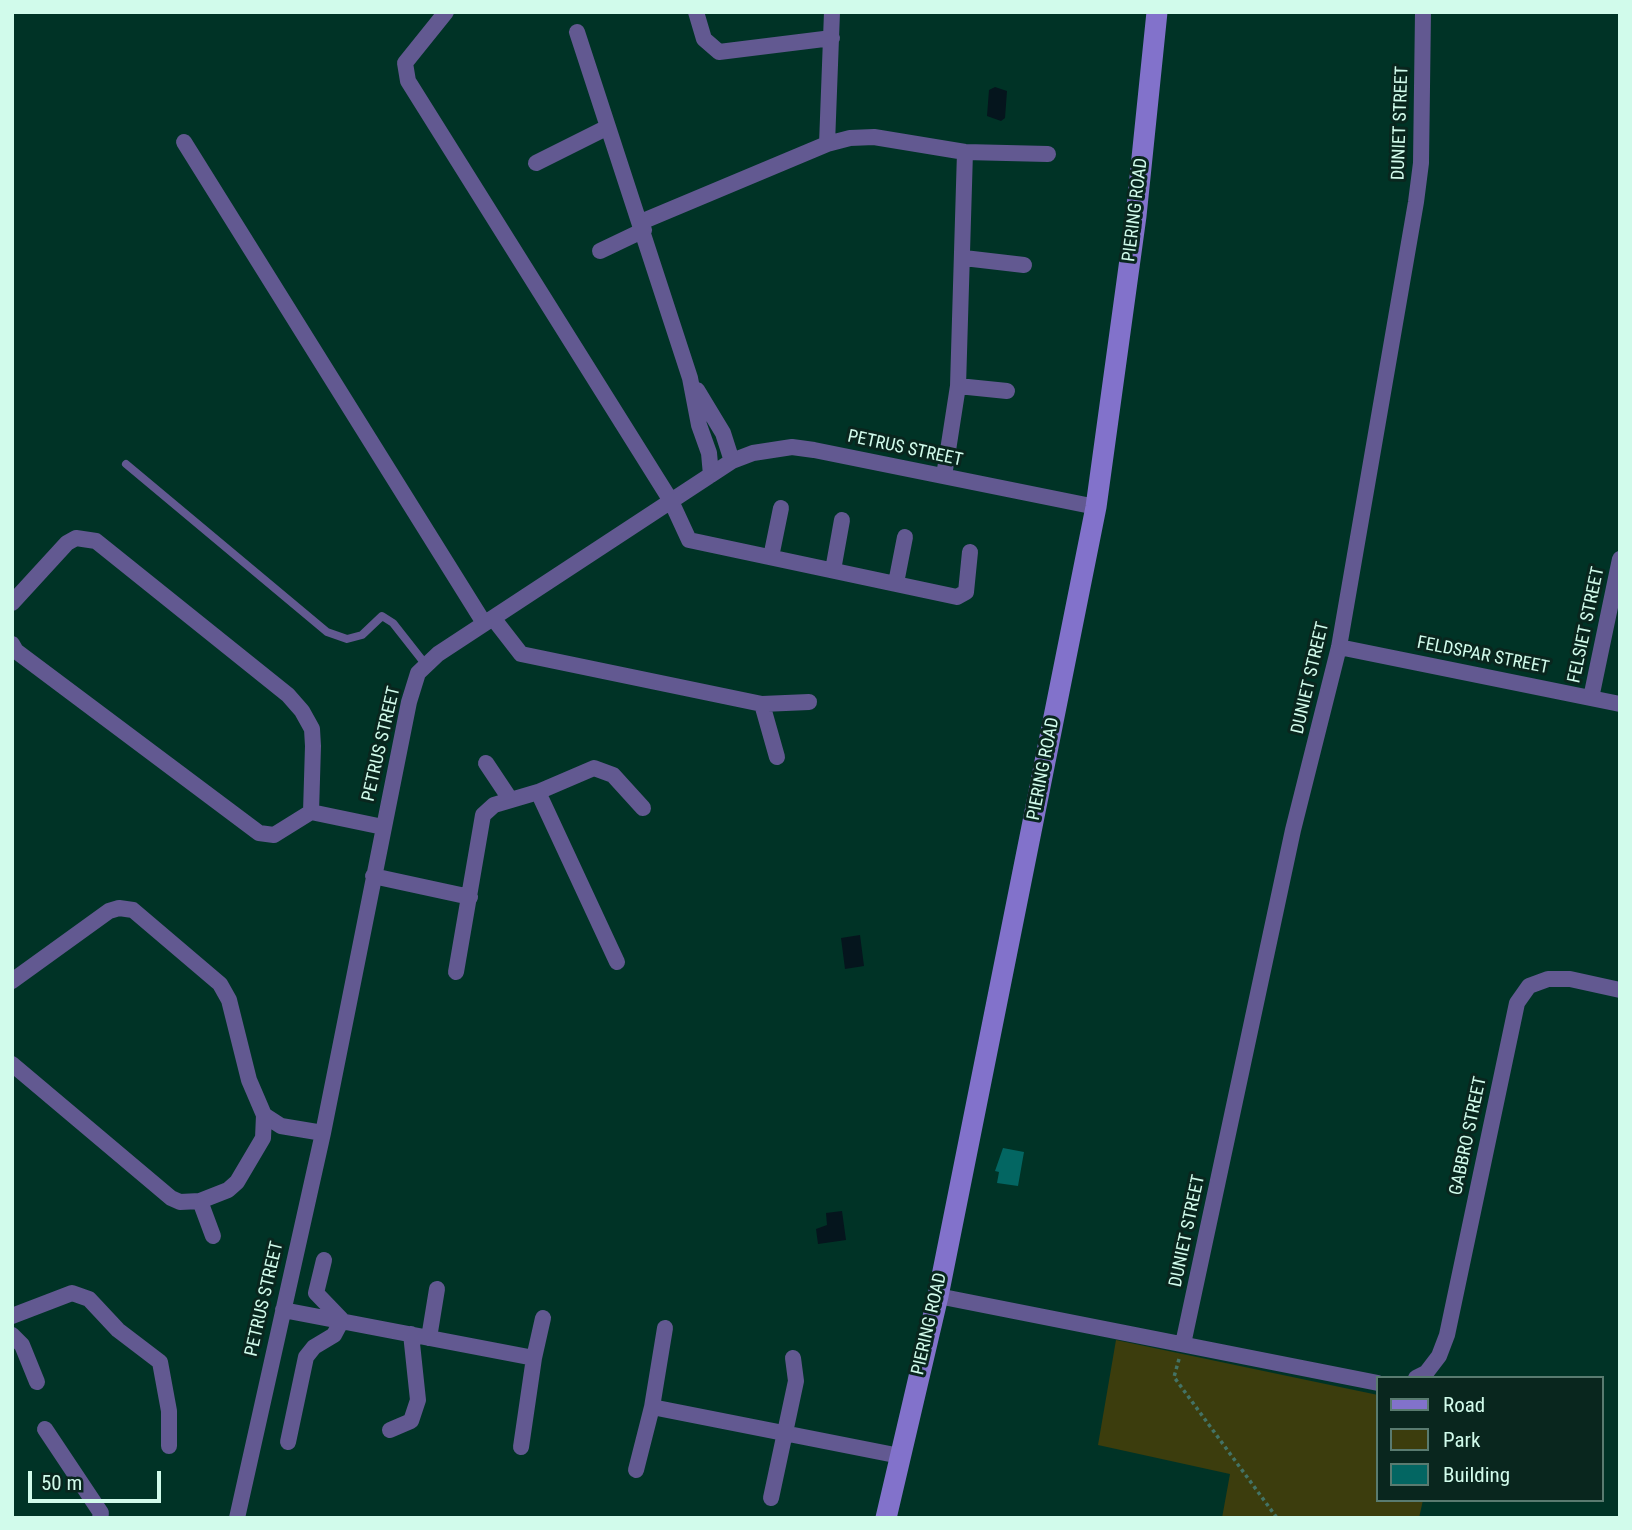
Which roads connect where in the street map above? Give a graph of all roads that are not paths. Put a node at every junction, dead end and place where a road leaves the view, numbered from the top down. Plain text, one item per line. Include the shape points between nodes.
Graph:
1 (446, 12) edge
2 (696, 12) edge
3 (832, 12) edge
4 (1157, 12) edge
5 (1423, 12) edge
6 (577, 32) dead end
7 (832, 38) junction
8 (608, 127) junction
9 (184, 142) dead end
10 (827, 144) junction
11 (965, 152) junction
12 (1048, 154) dead end
13 (536, 163) dead end
14 (642, 226) junction
15 (600, 251) dead end
16 (964, 258) junction
17 (1024, 265) dead end
18 (690, 379) junction
19 (958, 386) junction
20 (1007, 391) dead end
21 (732, 461) junction
22 (126, 464) dead end
23 (710, 475) junction
24 (944, 476) junction
25 (671, 501) junction
26 (1096, 507) junction
27 (781, 508) dead end
28 (842, 520) dead end
29 (905, 537) dead end
30 (970, 552) dead end
31 (771, 558) junction
32 (1620, 559) edge
33 (833, 570) junction
34 (897, 583) junction
35 (12, 603) edge
36 (489, 621) junction
37 (12, 644) edge
38 (1339, 647) junction
39 (426, 665) junction
40 (1591, 698) junction
41 (809, 702) dead end
42 (762, 704) junction
43 (1620, 704) edge
44 (777, 757) dead end
45 (486, 762) dead end
46 (538, 792) junction
47 (510, 799) junction
48 (643, 807) dead end
49 (311, 812) junction
50 (383, 827) junction
51 (373, 876) junction
52 (470, 897) junction
53 (617, 962) dead end
54 (456, 972) dead end
55 (12, 981) edge
56 (1620, 990) edge
57 (12, 1064) edge
58 (264, 1115) junction
59 (323, 1133) junction
60 (200, 1201) junction
61 (213, 1236) dead end
62 (324, 1260) dead end
63 (437, 1289) dead end
64 (938, 1296) junction
65 (283, 1310) junction
66 (12, 1316) edge
67 (543, 1318) dead end
68 (342, 1320) junction
69 (665, 1328) dead end
70 (411, 1334) junction
71 (12, 1335) edge
72 (429, 1338) junction
73 (1183, 1344) junction
74 (534, 1358) junction
75 (793, 1358) dead end
76 (1420, 1376) edge
77 (37, 1382) dead end
78 (1376, 1383) edge
79 (652, 1407) junction
80 (45, 1429) dead end
81 (390, 1430) dead end
82 (785, 1435) junction
83 (288, 1442) dead end
84 (169, 1446) dead end
85 (522, 1447) dead end
86 (900, 1456) junction
87 (636, 1470) dead end
88 (771, 1498) dead end
89 (100, 1518) edge
90 (237, 1518) edge
91 (886, 1518) edge

1 - 25 street via 405,62 408,80
2 - 7 street via 704,39 719,52
3 - 7 street
4 - 26 street, PIERING ROAD via 1136,216
5 - 38 street, DUNIET STREET via 1421,163 1416,202
6 - 8 street
7 - 10 street
8 - 13 street
8 - 14 street
9 - 36 street
10 - 11 street via 874,137
10 - 14 street
11 - 12 street
11 - 16 street
14 - 15 street
14 - 18 street
16 - 17 street
16 - 19 street
18 - 21 street via 723,433
18 - 23 street via 709,453
19 - 20 street
19 - 24 street
21 - 23 street, PETRUS STREET
21 - 24 street, PETRUS STREET via 792,447
22 - 39 lane via 327,632 347,639 362,635 382,616 393,623
23 - 25 street, PETRUS STREET
24 - 26 street, PETRUS STREET
25 - 31 street via 691,541
25 - 36 street, PETRUS STREET
26 - 64 street, PIERING ROAD
27 - 31 street
28 - 33 street
29 - 34 street
30 - 34 street via 962,596
31 - 33 street
32 - 40 street, FELSIET STREET
33 - 34 street
35 - 49 street via 67,543 76,538 96,541 302,711 312,737
36 - 39 street, PETRUS STREET
36 - 42 street via 520,654
37 - 49 street via 259,833 274,835
38 - 40 street, FELDSPAR STREET
38 - 73 street, DUNIET STREET via 1293,831
39 - 50 street, PETRUS STREET via 418,673 409,702
40 - 43 street, FELDSPAR STREET
41 - 42 street
42 - 44 street
45 - 47 street
46 - 47 street
46 - 48 street via 594,768 613,775
46 - 53 street
47 - 52 street via 484,815
49 - 50 street
50 - 51 street, PETRUS STREET
51 - 52 street
51 - 59 street, PETRUS STREET
52 - 54 street
55 - 58 street via 109,911 138,912 220,984
56 - 76 street, GABBRO STREET via 1548,979 1529,986 1517,1003 1447,1335 1439,1356
57 - 60 street via 171,1198 189,1204
58 - 59 street via 281,1126
58 - 60 street via 263,1138 237,1182
59 - 65 street, PETRUS STREET
60 - 61 street
62 - 68 street via 316,1293
63 - 72 street
64 - 73 street
64 - 86 street, PIERING ROAD
65 - 68 street
65 - 90 street, PETRUS STREET
66 - 84 street via 72,1293 89,1299 118,1330 160,1362 169,1411
67 - 74 street
68 - 70 street
68 - 83 street via 334,1335 306,1357
69 - 79 street
70 - 72 street
70 - 81 street via 418,1400 411,1422
71 - 77 street via 22,1345
72 - 74 street
73 - 78 street
74 - 85 street
75 - 82 street via 796,1381
79 - 82 street
79 - 87 street
80 - 89 street
82 - 86 street
82 - 88 street
86 - 91 street, PIERING ROAD

